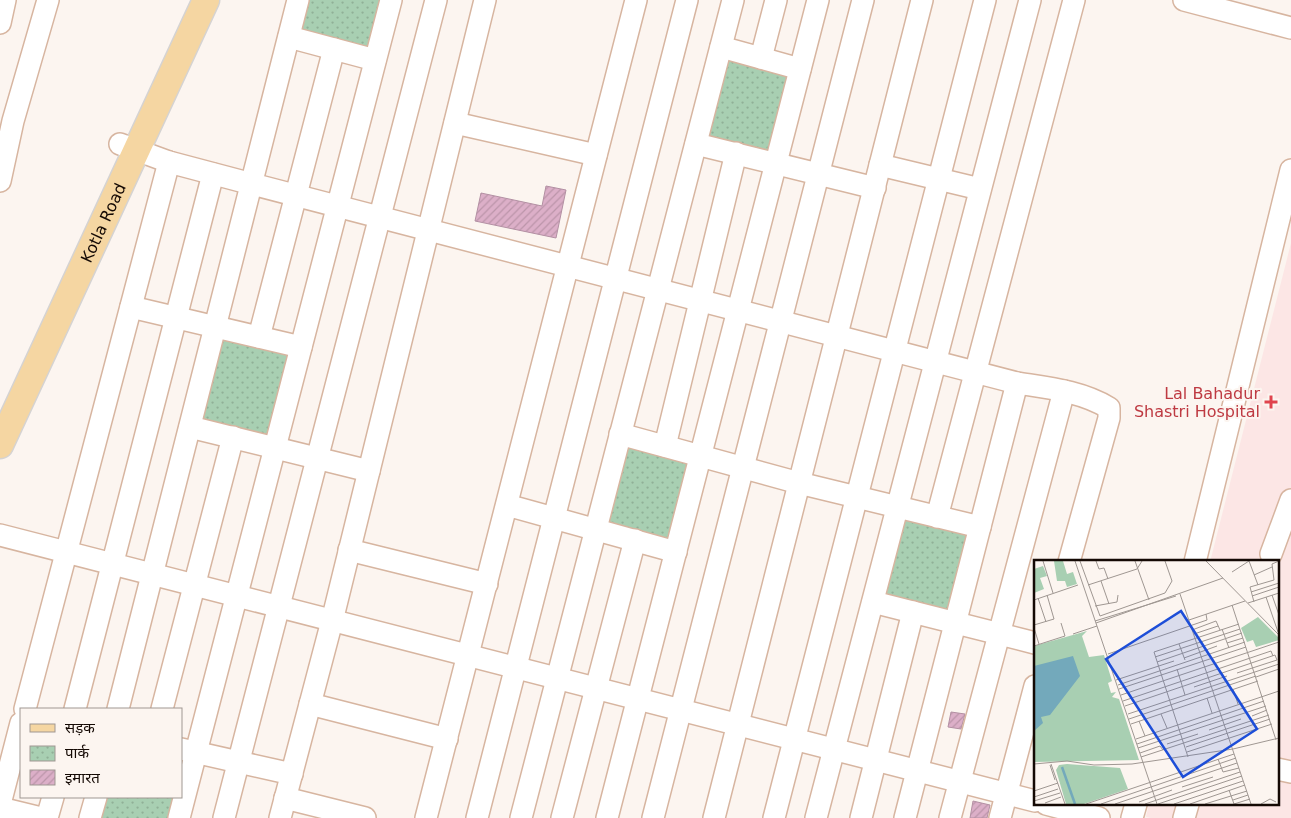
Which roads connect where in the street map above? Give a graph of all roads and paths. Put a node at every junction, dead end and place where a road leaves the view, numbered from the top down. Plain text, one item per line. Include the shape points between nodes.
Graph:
1 (5, 0) edge
2 (48, 0) edge
3 (188, 0) edge
4 (206, 0) edge
5 (298, 0) edge
6 (390, 0) edge
7 (436, 0) edge
8 (485, 0) edge
9 (636, 0) edge
10 (687, 0) edge
11 (733, 0) edge
12 (776, 0) edge
13 (818, 0) edge
14 (863, 0) edge
15 (922, 0) edge
16 (985, 0) edge
17 (1030, 0) edge
18 (1074, 0) edge
19 (1184, 0) edge
20 (0, 22) edge
21 (1291, 28) edge
22 (289, 37) junction
23 (721, 47) junction
24 (334, 49) junction
25 (761, 58) junction
26 (375, 60) junction
27 (800, 69) junction
28 (7, 119) edge
29 (455, 123) junction
30 (696, 144) junction
31 (128, 146) junction
32 (736, 153) junction
33 (596, 155) junction
34 (169, 162) junction
35 (776, 163) junction
36 (880, 165) junction
37 (1291, 170) edge
38 (213, 174) junction
39 (818, 174) junction
40 (939, 179) junction
41 (0, 181) edge
42 (252, 184) junction
43 (875, 188) junction
44 (980, 189) junction
45 (295, 195) junction
46 (337, 206) junction
47 (380, 217) junction
48 (428, 230) junction
49 (568, 266) junction
50 (616, 279) junction
51 (658, 290) junction
52 (700, 301) junction
53 (131, 307) junction
54 (738, 311) junction
55 (176, 317) junction
56 (781, 322) junction
57 (215, 326) junction
58 (837, 336) junction
59 (259, 337) junction
60 (301, 347) junction
61 (894, 352) junction
62 (935, 362) junction
63 (974, 372) junction
64 (1017, 383) junction
65 (1064, 391) junction
66 (0, 401) edge
67 (190, 427) junction
68 (620, 434) junction
69 (233, 437) junction
70 (0, 445) edge
71 (665, 446) junction
72 (275, 447) junction
73 (700, 456) junction
74 (317, 458) junction
75 (743, 467) junction
76 (369, 471) junction
77 (799, 483) junction
78 (857, 497) junction
79 (1291, 500) edge
80 (507, 504) junction
81 (897, 507) junction
82 (937, 517) junction
83 (554, 518) junction
84 (980, 527) junction
85 (596, 529) junction
86 (0, 535) edge
87 (635, 540) junction
88 (349, 550) junction
89 (66, 552) junction
90 (676, 552) junction
91 (1271, 554) dead end
92 (1070, 560) edge
93 (1195, 560) edge
94 (113, 565) junction
95 (152, 575) junction
96 (487, 584) junction
97 (194, 586) junction
98 (236, 596) junction
99 (873, 602) junction
100 (279, 607) junction
101 (913, 612) junction
102 (332, 621) junction
103 (955, 622) junction
104 (998, 634) junction
105 (1034, 643) edge
106 (469, 656) junction
107 (516, 668) junction
108 (557, 679) junction
109 (596, 689) junction
110 (1034, 690) edge
111 (638, 699) junction
112 (310, 704) junction
113 (25, 708) edge
114 (76, 708) edge
115 (118, 708) edge
116 (162, 708) edge
117 (681, 711) junction
118 (738, 725) junction
119 (20, 727) edge
120 (447, 739) junction
121 (794, 740) junction
122 (834, 750) junction
123 (188, 751) edge
124 (875, 760) junction
125 (239, 762) junction
126 (1278, 769) edge
127 (917, 771) junction
128 (1291, 772) edge
129 (292, 774) junction
130 (960, 782) junction
131 (1006, 794) junction
132 (182, 796) edge
133 (53, 798) edge
134 (96, 798) edge
135 (182, 798) edge
136 (1034, 802) edge
137 (0, 806) edge
138 (1052, 806) edge
139 (282, 808) edge
140 (431, 817) edge
141 (1092, 817) edge
142 (41, 818) edge
143 (48, 818) edge
144 (90, 818) edge
145 (179, 818) edge
146 (224, 818) edge
147 (365, 818) edge
148 (477, 818) edge
149 (521, 818) edge
150 (562, 818) edge
151 (607, 818) edge
152 (653, 818) edge
153 (714, 818) edge
154 (774, 818) edge
155 (816, 818) edge
156 (860, 818) edge
157 (905, 818) edge
158 (950, 818) edge
159 (1000, 818) edge

1 - 20 street
2 - 28 street
3 - 31 main road, Kotla Road
4 - 31 main road, Kotla Road
5 - 22 street
6 - 26 street
7 - 47 street
8 - 29 street
9 - 33 street
10 - 50 street
11 - 23 street
12 - 25 street
13 - 27 street
14 - 39 street
15 - 36 street
16 - 40 street
17 - 44 street
18 - 63 street
19 - 21 street
22 - 24 street
22 - 42 street
23 - 25 street
23 - 30 street
24 - 26 street
24 - 45 street
25 - 27 street
26 - 46 street
27 - 35 street
28 - 41 street
29 - 33 street
29 - 48 street
30 - 32 street
30 - 51 street
31 - 34 street
31 - 66 main road, Kotla Road
31 - 70 main road, Kotla Road
32 - 35 street
32 - 52 street
33 - 49 street
34 - 38 street
34 - 53 street
35 - 39 street
35 - 54 street
36 - 40 street
36 - 43 street
37 - 93 street
38 - 42 street
38 - 55 street
39 - 43 street
39 - 56 street
40 - 44 street
40 - 61 street
42 - 45 street
42 - 57 street
43 - 58 street
44 - 62 street
45 - 46 street
45 - 59 street
46 - 47 street
46 - 60 street
47 - 48 street
47 - 74 street
48 - 49 street
48 - 76 street
49 - 50 street
49 - 80 street
50 - 51 street
50 - 83 street
51 - 52 street
51 - 68 street
52 - 54 street
52 - 71 street
53 - 55 street
53 - 89 street
54 - 56 street
54 - 73 street
55 - 57 street
55 - 94 street
56 - 58 street
56 - 75 street
57 - 59 street
57 - 67 street
58 - 61 street
58 - 77 street
59 - 60 street
60 - 72 street
61 - 62 street
61 - 78 street
62 - 63 street
62 - 81 street
63 - 64 street
63 - 82 street
64 - 65 street
64 - 84 street
65 - 92 street via 1109,408 1109,418
65 - 104 street
67 - 69 street
67 - 95 street
68 - 71 street
68 - 85 street
69 - 72 street
69 - 97 street
71 - 73 street
72 - 74 street
72 - 98 street
73 - 75 street
73 - 90 street
74 - 76 street
74 - 100 street
75 - 77 street
75 - 117 street
76 - 88 street
77 - 78 street
77 - 118 street
78 - 81 street
78 - 121 street
79 - 91 street
80 - 83 street
80 - 96 street
81 - 82 street
81 - 99 street
82 - 84 street
83 - 85 street
83 - 107 street
84 - 103 street
85 - 87 street
85 - 108 street
86 - 89 street
87 - 90 street
87 - 109 street
88 - 96 street
88 - 102 street
89 - 94 street
89 - 113 street
90 - 111 street
94 - 95 street
94 - 114 street
95 - 97 street
95 - 115 street
96 - 106 street
97 - 98 street
97 - 116 street
98 - 100 street
98 - 123 street
99 - 101 street
99 - 122 street
100 - 102 street
100 - 125 street
101 - 103 street
101 - 124 street
102 - 106 street
102 - 112 street
103 - 104 street
103 - 127 street
104 - 105 street
104 - 130 street
106 - 107 street
106 - 120 street
107 - 108 street
107 - 148 street
108 - 109 street
108 - 149 street
109 - 111 street
109 - 150 street
110 - 131 street
111 - 117 street
111 - 151 street
112 - 120 street
112 - 129 street
117 - 118 street
117 - 152 street
118 - 121 street
118 - 153 street
119 - 137 street
120 - 140 street
121 - 122 street
121 - 154 street
122 - 124 street
122 - 155 street
123 - 125 street
123 - 132 street
124 - 127 street
124 - 156 street
125 - 129 street
125 - 146 street
126 - 128 street
127 - 130 street
127 - 157 street
129 - 139 street
130 - 131 street
130 - 158 street
131 - 136 street
131 - 159 street
133 - 143 street
134 - 144 street
135 - 145 street
137 - 142 street
138 - 141 street
139 - 147 street

